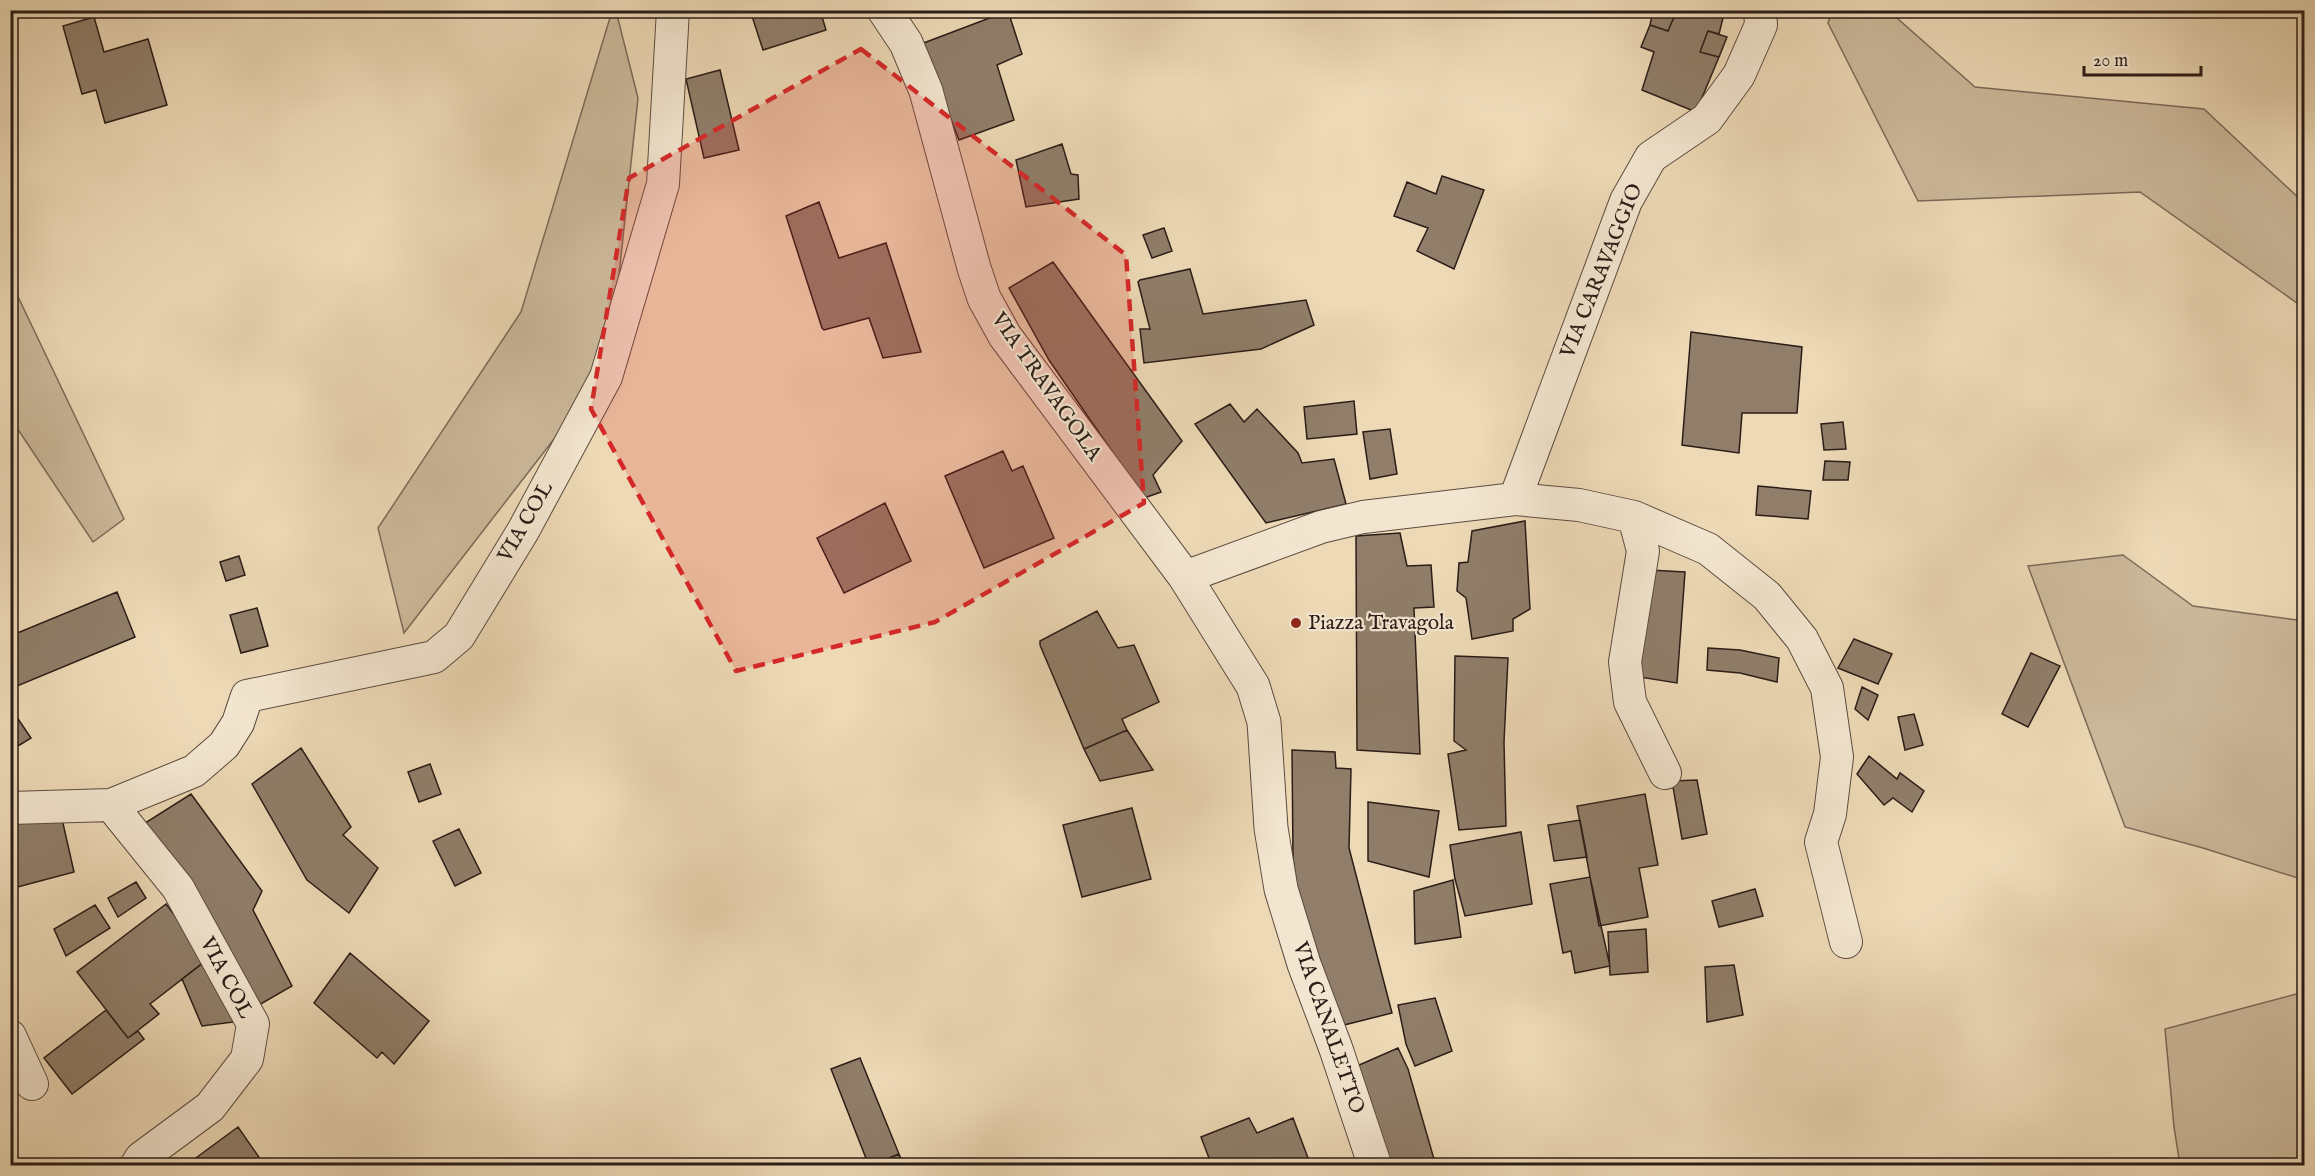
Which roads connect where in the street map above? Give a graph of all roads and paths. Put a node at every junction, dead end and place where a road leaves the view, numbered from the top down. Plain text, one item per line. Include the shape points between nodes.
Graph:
1 (673, 10) edge
2 (884, 10) edge
3 (1760, 10) edge
4 (1515, 499) junction
5 (1634, 517) junction
6 (1185, 576) junction
7 (1665, 772) dead end
8 (111, 805) junction
9 (10, 807) edge
10 (1281, 889) joint
11 (1846, 942) dead end
12 (10, 1036) edge
13 (32, 1084) dead end
14 (136, 1166) edge
15 (1375, 1166) edge

1 - 8 street, VIA COL via 663,184 606,377 523,531 459,636 434,657 247,696 238,723 224,745 194,771
2 - 6 street, VIA TRAVAGOLA via 906,43 926,92 984,298 1005,336
3 - 4 street, VIA CARAVAGGIO via 1761,25 1739,75 1707,119 1651,157 1626,201
4 - 5 street via 1579,505
4 - 6 street via 1363,516
5 - 7 street via 1643,550 1625,662 1630,702
5 - 11 street via 1708,549 1767,596 1802,639 1827,688 1838,757 1830,814 1821,842
6 - 10 street, VIA TRAVAGOLA via 1256,695 1264,722
8 - 9 street, VIA COL
8 - 14 street, VIA COL via 178,888 253,1023 247,1059 210,1107 141,1158
10 - 15 street, VIA CANALETTO
12 - 13 street

